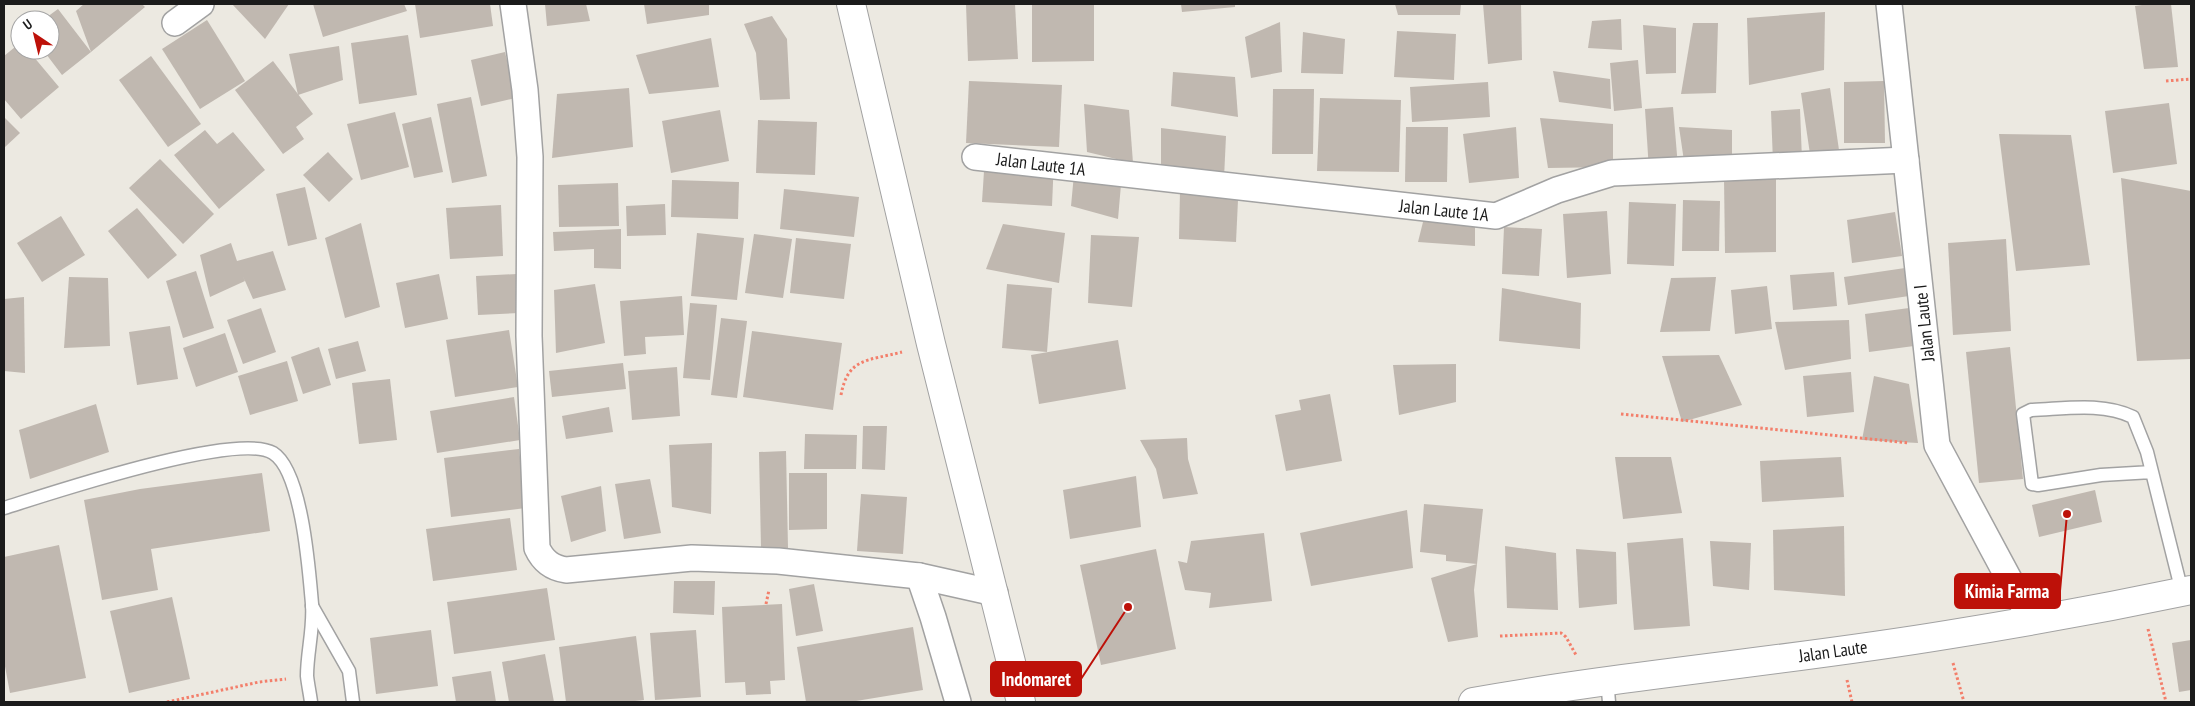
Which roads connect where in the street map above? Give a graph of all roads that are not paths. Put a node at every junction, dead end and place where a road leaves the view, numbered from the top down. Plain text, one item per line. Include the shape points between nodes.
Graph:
1 (201, 4) edge
2 (513, 4) edge
3 (851, 4) edge
4 (1889, 4) edge
5 (175, 23) dead end
6 (975, 157) dead end
7 (1906, 160) junction
8 (2152, 472) junction
9 (4, 508) edge
10 (919, 576) junction
11 (2187, 591) edge
12 (995, 594) junction
13 (312, 606) junction
14 (2031, 620) junction
15 (1602, 688) edge
16 (1536, 697) edge
17 (311, 702) edge
18 (353, 702) edge
19 (958, 702) edge
20 (1020, 702) edge
21 (1473, 702) edge

1 - 5 street
2 - 10 street via 530,157 529,336 537,548 540,556 556,568 566,570 692,558 778,561
3 - 12 street via 931,344
4 - 7 street, Jalan Laute I
6 - 7 street, Jalan Laute 1A via 1496,216 1557,190 1612,172
7 - 14 street, Jalan Laute I via 1937,445
8 - 8 lane via 2133,417 2095,408 2031,410 2023,414 2032,484
8 - 11 lane
9 - 13 lane via 136,467 244,447 272,453 289,471 301,513
10 - 12 street
10 - 19 street
11 - 14 street, Jalan Laute via 2142,602
12 - 20 street
13 - 17 lane via 307,676
13 - 18 lane via 349,671
14 - 15 street, Jalan Laute
15 - 16 street, Jalan Laute
16 - 21 street, Jalan Laute

